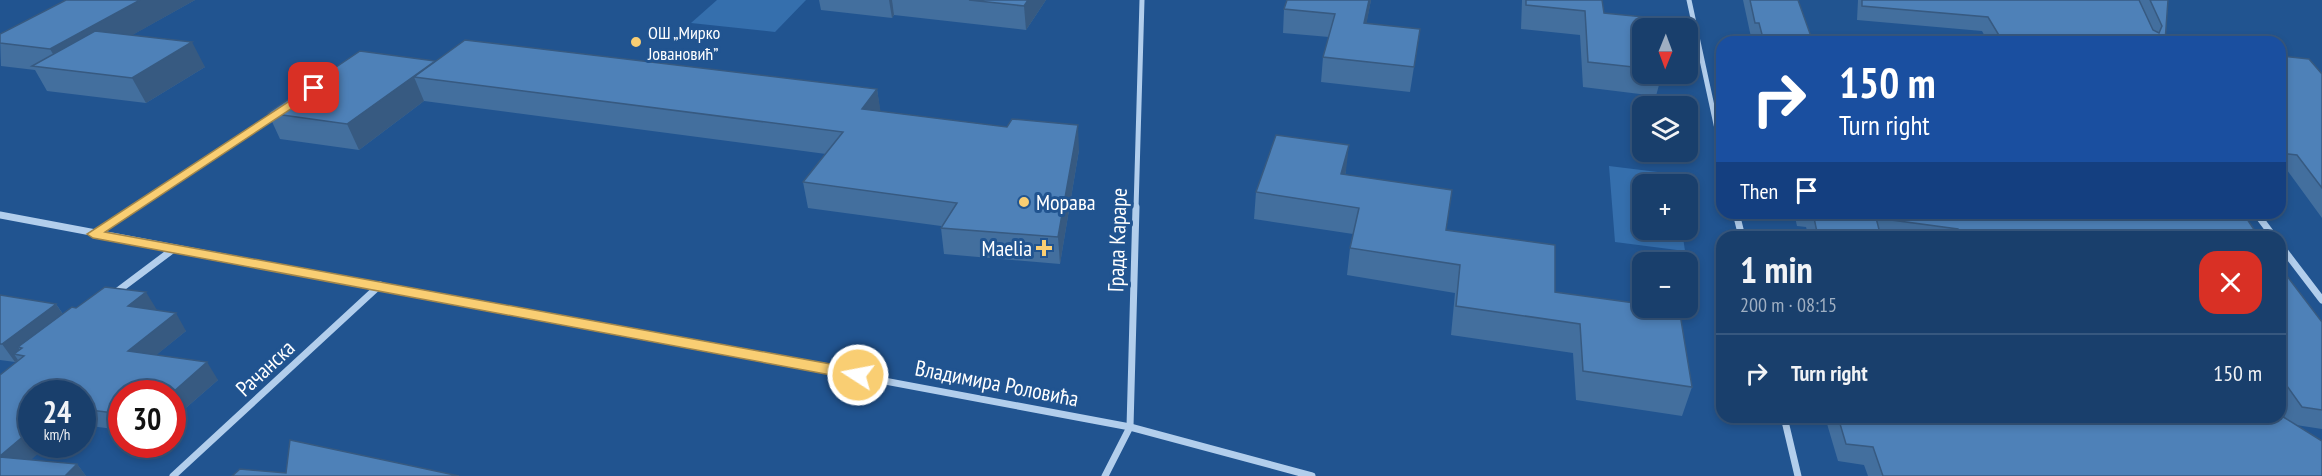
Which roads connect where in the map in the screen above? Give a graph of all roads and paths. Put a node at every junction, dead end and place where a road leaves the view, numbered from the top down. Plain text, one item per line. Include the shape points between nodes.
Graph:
1 (1142, 0) edge
2 (1689, 0) edge
3 (283, 109) edge
4 (1716, 124) edge
5 (0, 215) edge
6 (93, 234) junction
7 (175, 248) junction
8 (2286, 253) edge
9 (380, 285) junction
10 (110, 297) edge
11 (2322, 300) edge
12 (1785, 423) edge
13 (1130, 427) junction
14 (173, 476) edge
15 (1105, 476) edge
16 (1312, 476) edge
17 (1798, 476) edge

1 - 13 street, Града Караре
2 - 4 street
3 - 6 lane
5 - 6 street, Владимира Роловића
6 - 7 street, Владимира Роловића
7 - 9 street, Владимира Роловића
7 - 10 street
8 - 11 street
9 - 13 street, Владимира Роловића
9 - 14 street, Рачанска
12 - 17 street
13 - 15 street, Града Караре
13 - 16 street, Владимира Роловића

